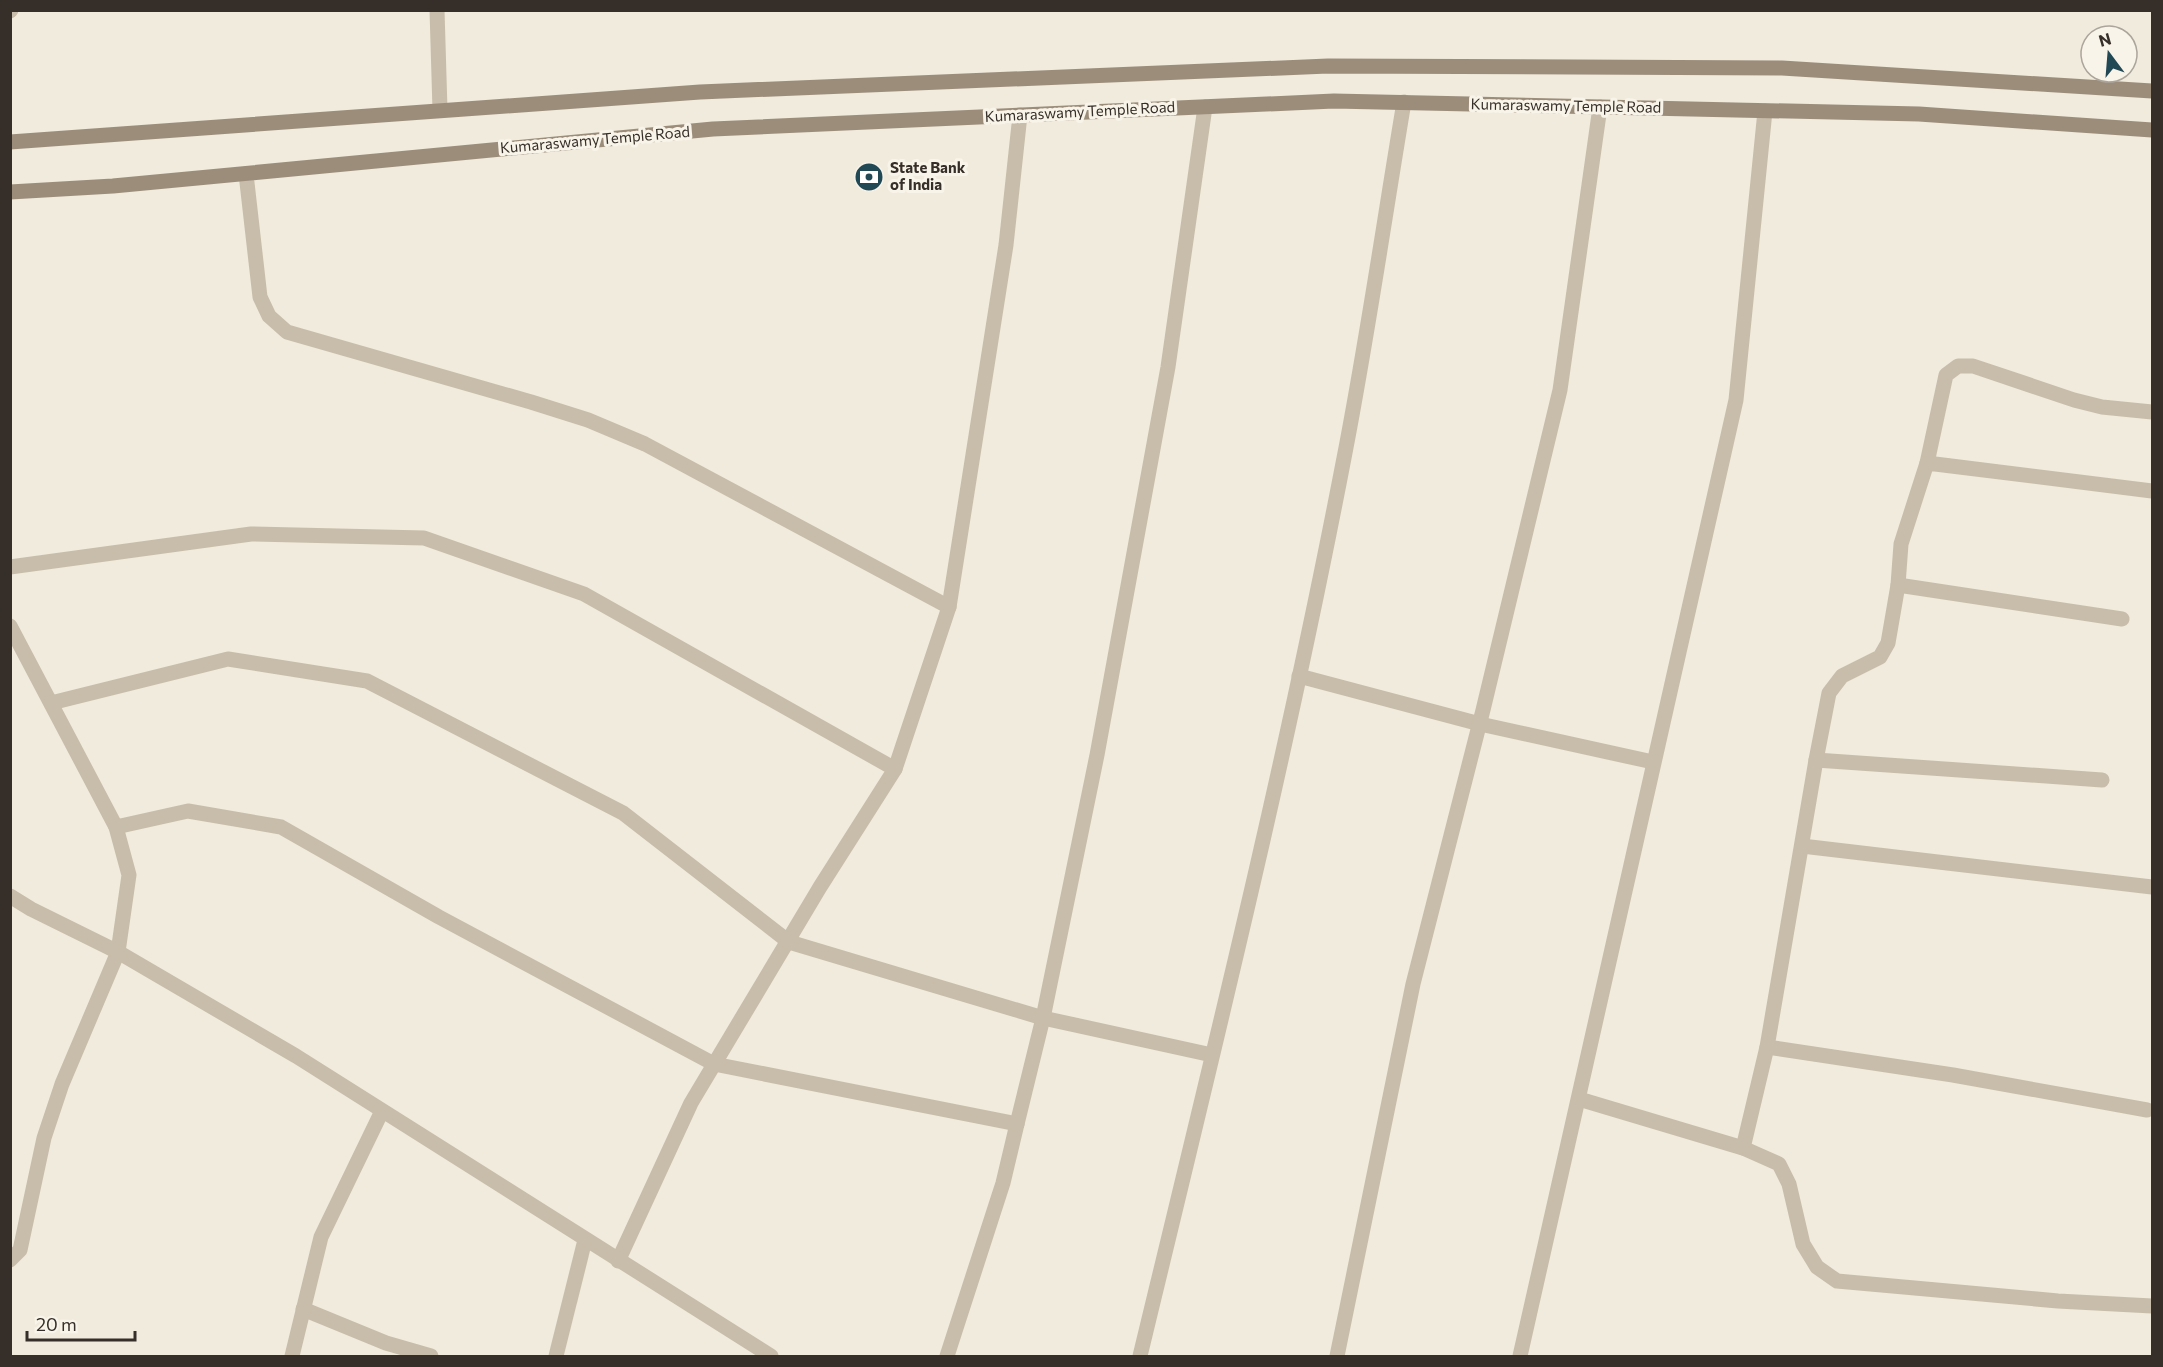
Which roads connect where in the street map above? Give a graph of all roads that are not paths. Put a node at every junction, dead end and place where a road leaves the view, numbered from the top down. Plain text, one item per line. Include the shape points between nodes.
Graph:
1 (437, 10) edge
2 (2152, 91) edge
3 (1404, 102) junction
4 (1205, 106) junction
5 (1600, 107) junction
6 (440, 110) junction
7 (1764, 111) junction
8 (1020, 115) junction
9 (2152, 130) edge
10 (10, 141) edge
11 (246, 174) junction
12 (10, 192) edge
13 (2152, 412) edge
14 (1927, 463) junction
15 (2152, 491) edge
16 (10, 567) edge
17 (1898, 585) junction
18 (949, 607) junction
19 (2122, 619) dead end
20 (10, 626) edge
21 (1299, 676) junction
22 (51, 703) junction
23 (1480, 724) junction
24 (1816, 760) junction
25 (1653, 762) junction
26 (895, 769) junction
27 (2102, 780) dead end
28 (116, 827) junction
29 (1802, 846) junction
30 (2152, 887) edge
31 (10, 896) edge
32 (789, 942) junction
33 (118, 952) junction
34 (1043, 1017) junction
35 (1767, 1047) junction
36 (1212, 1055) junction
37 (714, 1064) junction
38 (1579, 1099) junction
39 (2148, 1110) dead end
40 (382, 1111) junction
41 (1017, 1124) junction
42 (1743, 1148) junction
43 (585, 1240) junction
44 (10, 1260) edge
45 (618, 1261) junction
46 (2152, 1306) edge
47 (303, 1309) junction
48 (292, 1356) edge
49 (431, 1356) edge
50 (556, 1356) edge
51 (771, 1356) edge
52 (947, 1356) edge
53 (1140, 1356) edge
54 (1337, 1356) edge
55 (1520, 1356) edge

1 - 6 street
2 - 6 main road via 1782,68 1328,66 700,92
3 - 4 main road, Kumaraswamy Temple Road
3 - 5 main road, Kumaraswamy Temple Road
3 - 21 street via 1345,457
4 - 8 main road, Kumaraswamy Temple Road
4 - 34 street via 1166,379 1097,755
5 - 7 main road, Kumaraswamy Temple Road
5 - 23 street via 1560,390
6 - 10 main road
7 - 9 main road, Kumaraswamy Temple Road via 1919,114
7 - 25 street via 1736,400
8 - 11 main road, Kumaraswamy Temple Road via 713,129
8 - 18 street via 1006,245
11 - 12 main road, Kumaraswamy Temple Road
11 - 18 street via 260,297 269,316 287,332 588,420 645,444
13 - 14 street via 2102,407 1973,366 1958,366 1946,375
14 - 15 street
14 - 17 street via 1901,544
16 - 26 street via 250,534 424,538 584,594
17 - 19 street
17 - 24 street via 1888,644 1880,657 1842,676 1829,693
18 - 26 street
20 - 22 street
21 - 23 street
21 - 36 street
22 - 28 street
22 - 32 street via 228,659 368,681 623,813
23 - 25 street
23 - 54 street via 1413,984
24 - 27 street
24 - 29 street
25 - 38 street
26 - 32 street
28 - 33 street via 129,874
28 - 37 street via 188,811 281,827 439,917
29 - 30 street
29 - 35 street
31 - 33 street
32 - 34 street
32 - 37 street
33 - 40 street
33 - 44 street via 62,1084 44,1138 20,1250
34 - 36 street
34 - 41 street
35 - 39 street
35 - 42 street
36 - 53 street
37 - 41 street
37 - 45 street via 691,1103
38 - 42 street
38 - 55 street
40 - 43 street
40 - 47 street via 321,1237
41 - 52 street via 1003,1183
42 - 46 street via 1779,1164 1789,1184 1803,1244 1816,1267 1837,1281
43 - 45 street
43 - 50 street
45 - 51 street
47 - 48 street
47 - 49 street via 386,1343

